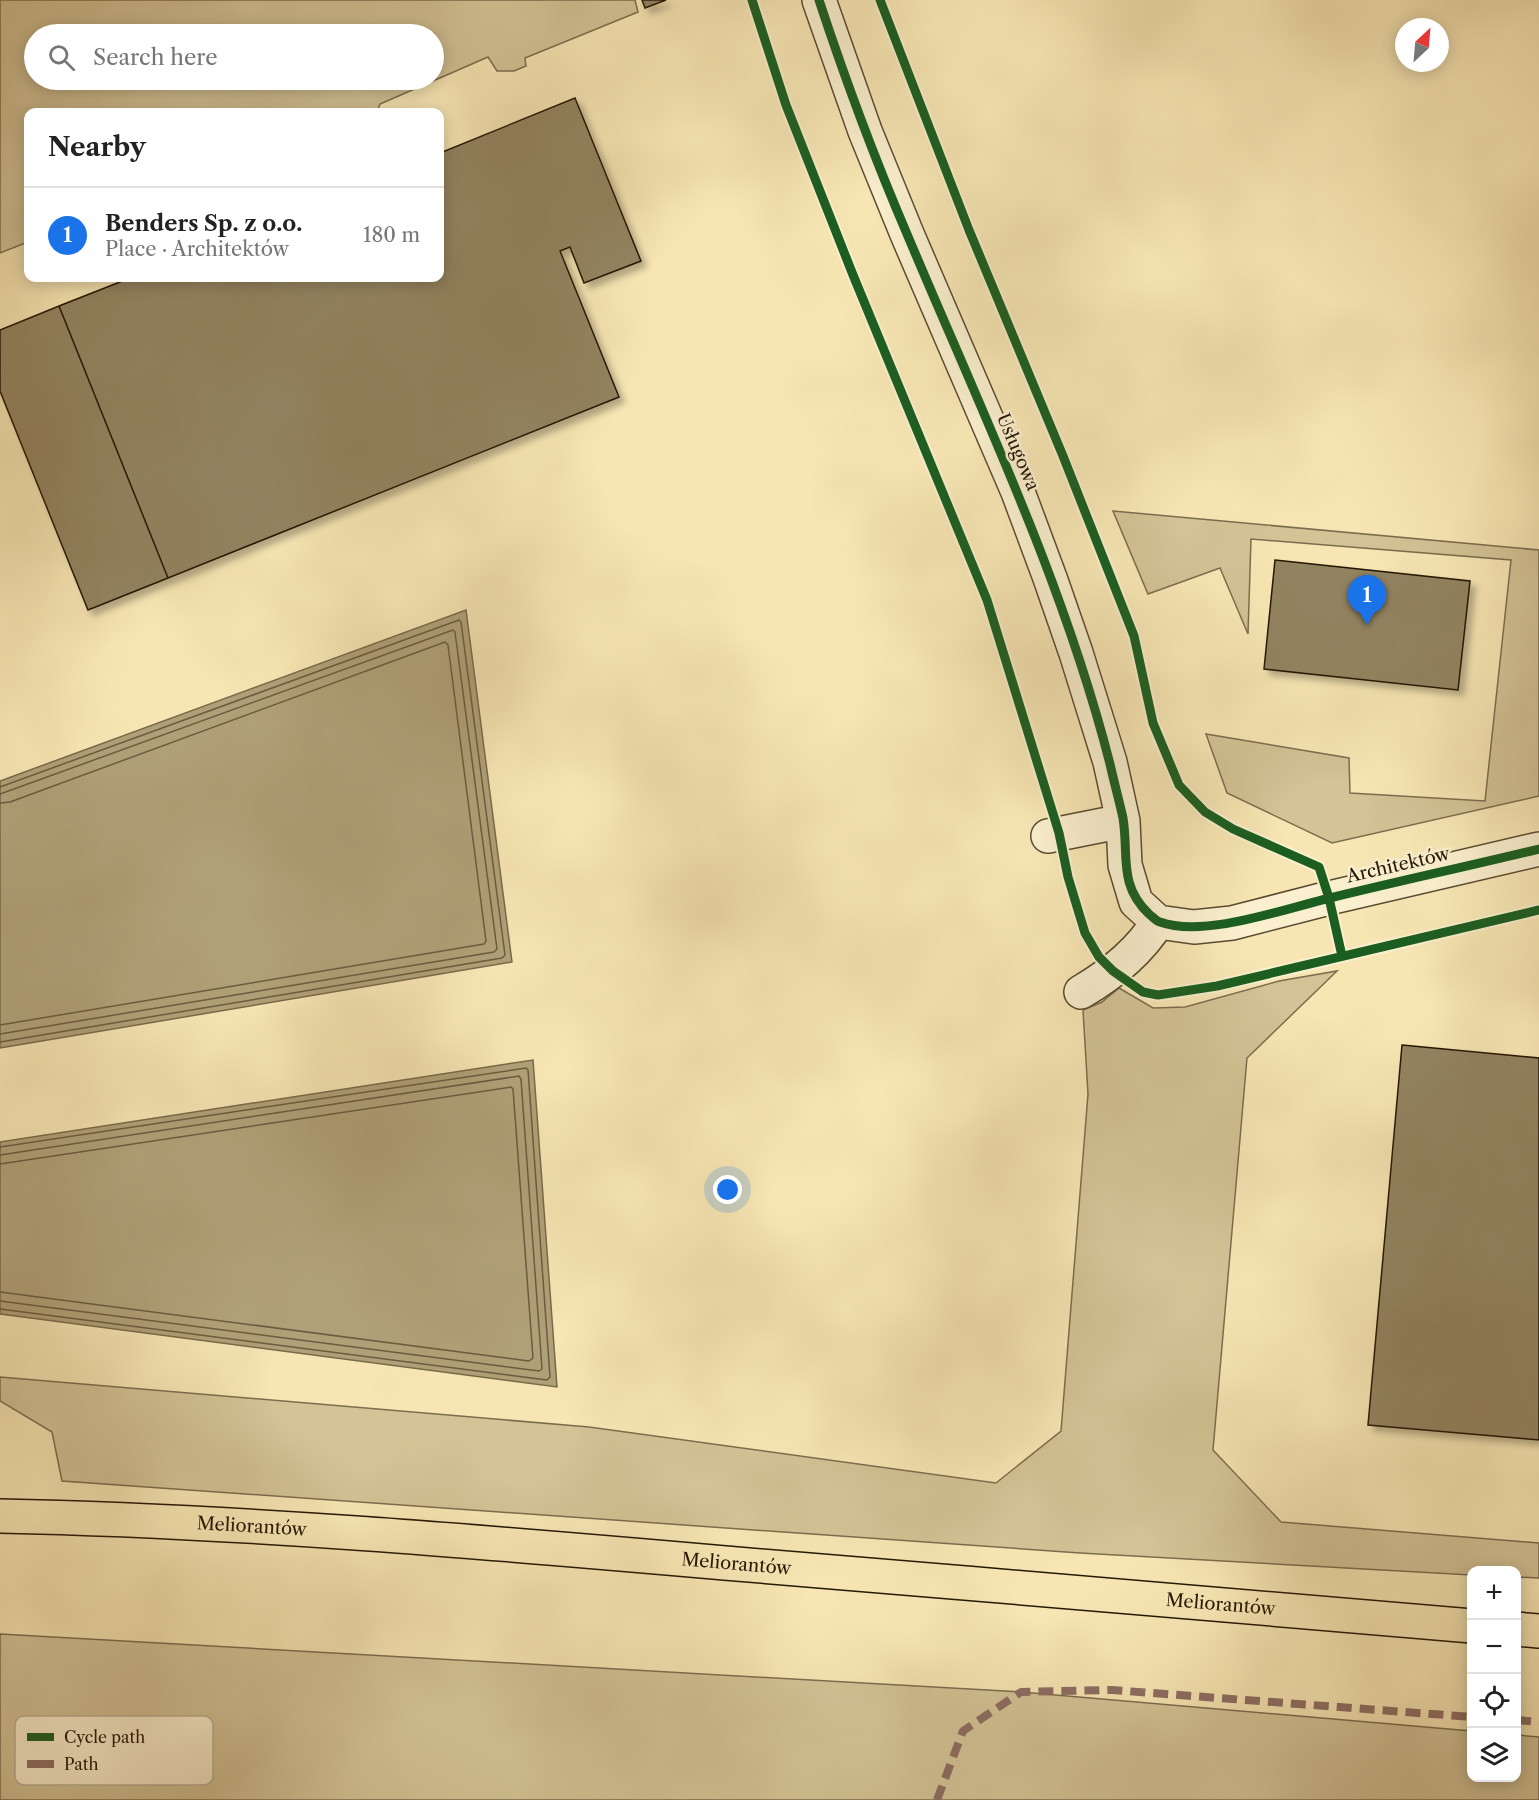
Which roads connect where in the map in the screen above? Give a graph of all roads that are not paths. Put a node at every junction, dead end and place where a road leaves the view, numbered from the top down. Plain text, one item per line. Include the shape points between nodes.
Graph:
1 (819, 0) edge
2 (1123, 821) junction
3 (1048, 836) dead end
4 (1539, 849) edge
5 (1158, 922) junction
6 (1081, 992) dead end
7 (0, 1516) edge
8 (1467, 1626) edge
9 (1521, 1629) edge
10 (1539, 1631) edge

1 - 2 street, Usługowa via 865,131 1018,492 1050,578 1096,714
2 - 3 street
2 - 5 street, Usługowa via 1125,866 1136,902
4 - 5 street, Architektów via 1232,923 1194,927
5 - 6 street via 1106,978
7 - 8 main road, Meliorantów via 245,1525 421,1537
9 - 10 main road

